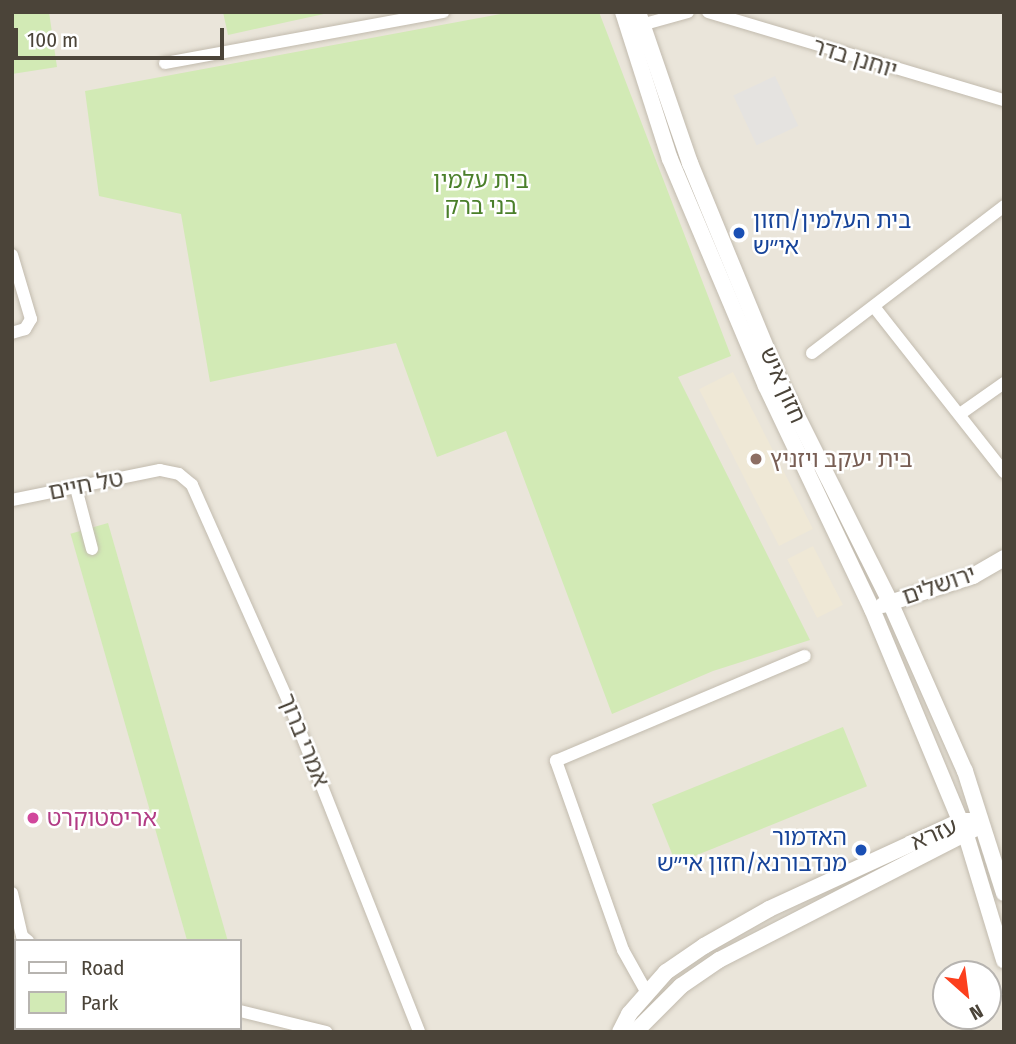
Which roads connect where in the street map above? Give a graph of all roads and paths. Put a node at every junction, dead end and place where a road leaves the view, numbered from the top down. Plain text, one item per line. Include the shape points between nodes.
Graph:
1 (443, 12) edge
2 (623, 12) edge
3 (688, 12) edge
4 (708, 12) edge
5 (636, 22) edge
6 (165, 63) dead end
7 (1004, 100) edge
8 (1004, 206) edge
9 (12, 255) edge
10 (875, 308) junction
11 (12, 333) edge
12 (812, 352) dead end
13 (1004, 383) edge
14 (960, 414) junction
15 (160, 470) joint
16 (1004, 472) edge
17 (76, 488) junction
18 (12, 500) edge
19 (92, 549) dead end
20 (1004, 558) edge
21 (890, 602) junction
22 (872, 609) junction
23 (805, 656) dead end
24 (984, 821) junction
25 (963, 828) junction
26 (12, 893) edge
27 (1004, 893) edge
28 (26, 939) edge
29 (1004, 960) edge
30 (648, 993) junction
31 (242, 1011) edge
32 (327, 1032) edge
33 (419, 1032) edge
34 (620, 1032) edge
35 (635, 1032) edge

1 - 6 street
2 - 5 street
3 - 5 street
4 - 7 street, יוחנן בדר
5 - 21 street, חזון איש via 782,386
5 - 22 street, חזון איש via 670,159 716,273
8 - 10 street
9 - 11 street via 31,319 25,329
10 - 12 street
10 - 14 street
13 - 14 street
14 - 16 street
15 - 17 street, טל חיים
15 - 33 street, אמרי ברוך via 179,474 192,485 289,703
17 - 18 street, טל חיים
17 - 19 street
20 - 21 street, ירושלים via 973,576
21 - 22 street, ירושלים
21 - 24 street, חזון איש
22 - 25 street, חזון איש
23 - 30 street via 556,761 622,950
24 - 25 street, עזרא
24 - 27 street, חזון איש
25 - 29 street, חזון איש
25 - 30 street, עזרא via 769,909 666,972
25 - 35 street, עזרא via 719,960 681,986
26 - 28 street
30 - 34 street, עזרא
31 - 32 street

